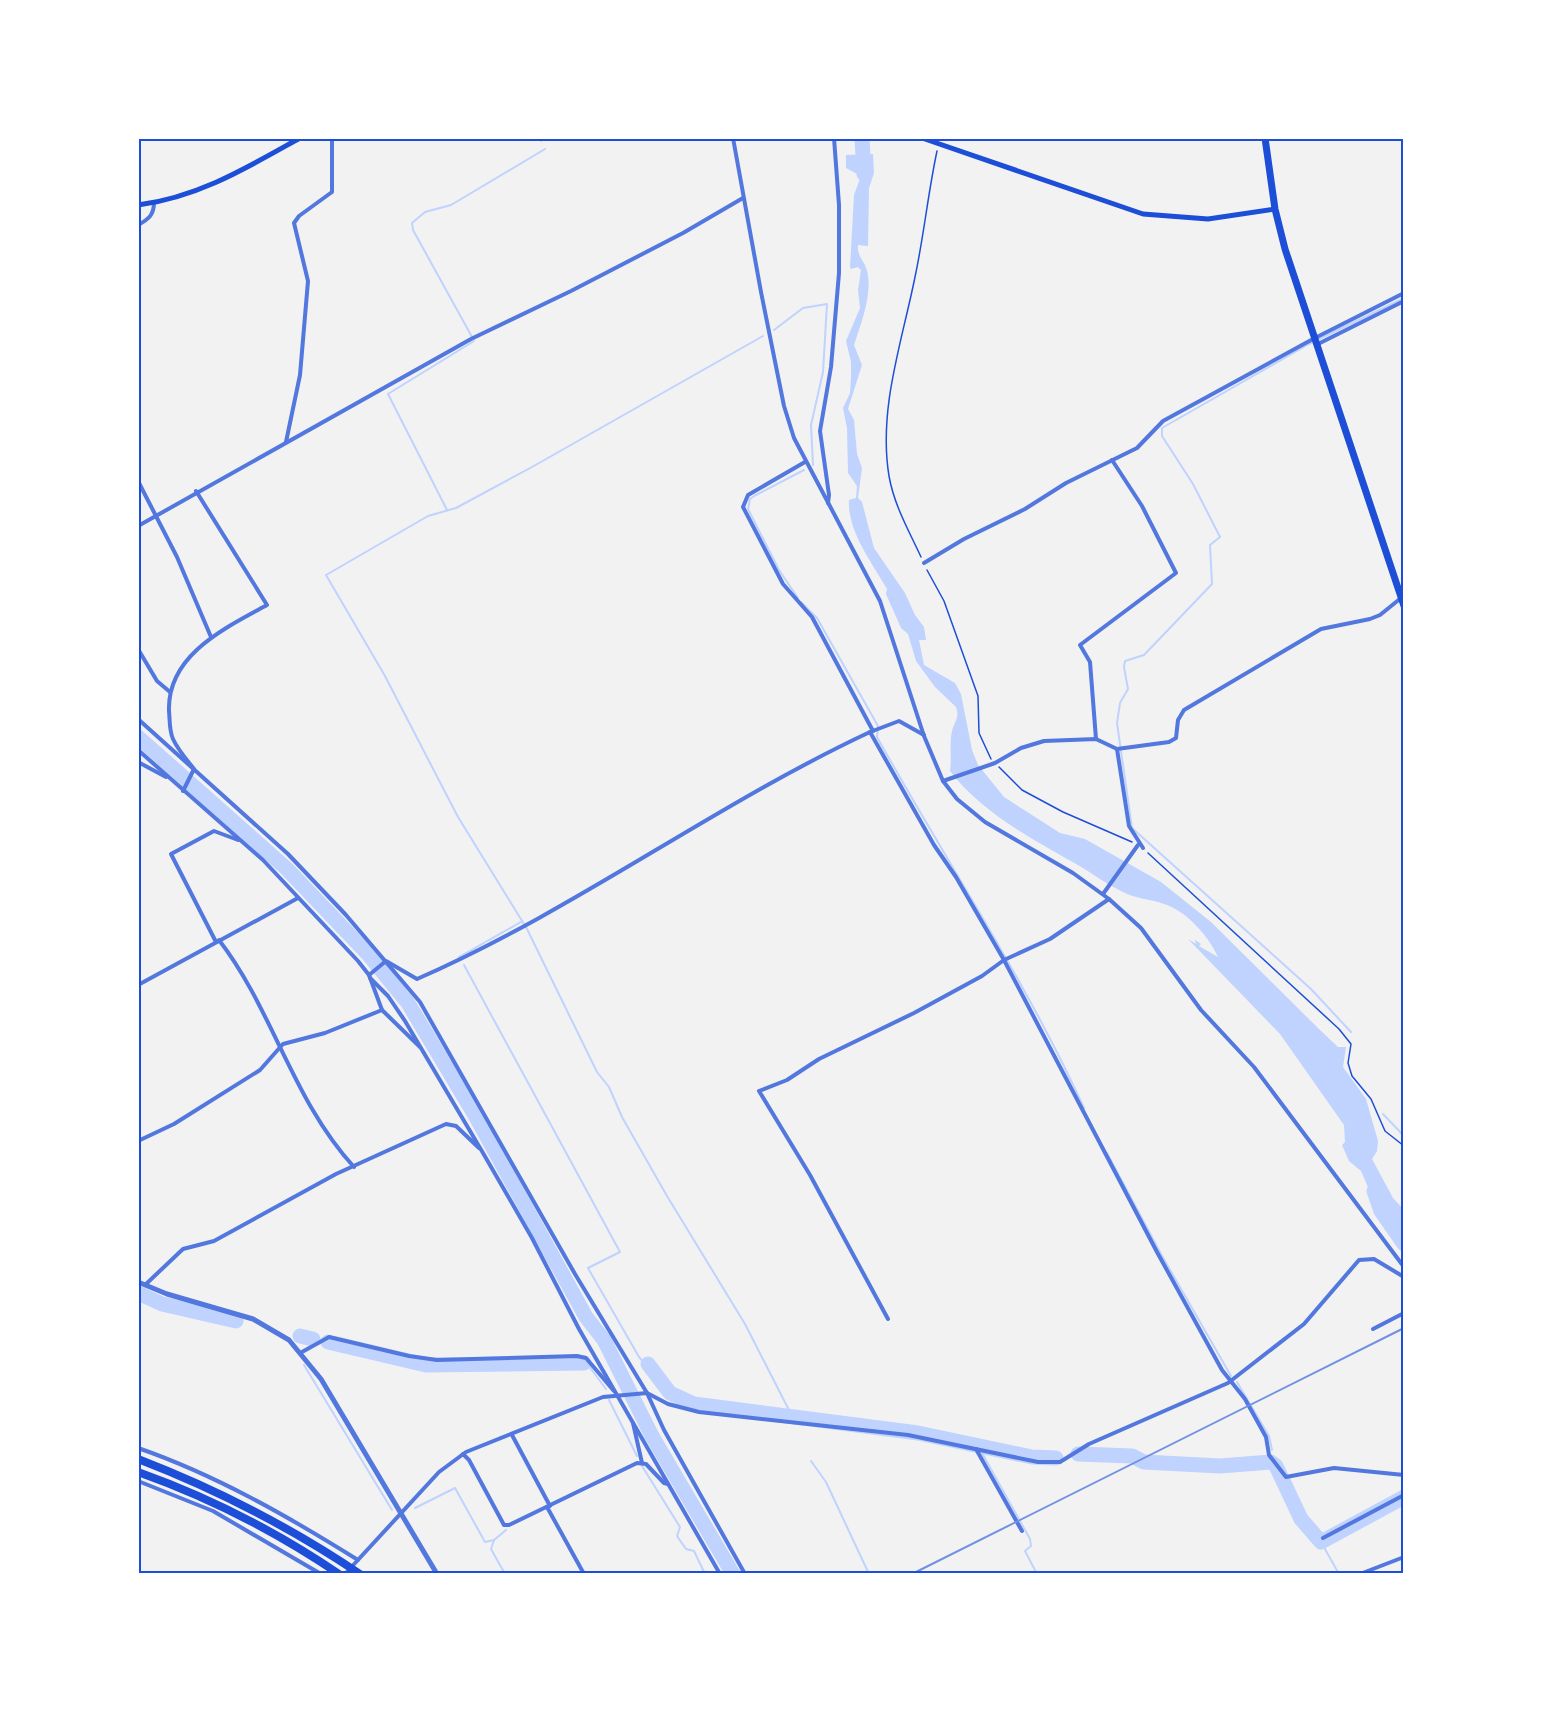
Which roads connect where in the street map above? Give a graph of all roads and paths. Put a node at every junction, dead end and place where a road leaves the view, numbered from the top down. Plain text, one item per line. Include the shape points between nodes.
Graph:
1 (300, 138) edge
2 (332, 138) edge
3 (733, 138) edge
4 (834, 138) edge
5 (922, 138) edge
6 (1265, 138) edge
7 (939, 144) junction
8 (743, 198) junction
9 (154, 202) junction
10 (138, 204) edge
11 (1275, 209) junction
12 (138, 225) edge
13 (1404, 293) edge
14 (1404, 301) edge
15 (1314, 342) junction
16 (286, 442) junction
17 (1112, 460) junction
18 (805, 462) junction
19 (138, 481) edge
20 (196, 491) junction
21 (828, 504) junction
22 (155, 517) junction
23 (138, 526) edge
24 (924, 563) junction
25 (1403, 597) edge
26 (1404, 606) edge
27 (211, 637) junction
28 (138, 649) edge
29 (170, 692) junction
30 (138, 719) edge
31 (875, 731) junction
32 (924, 735) junction
33 (1096, 739) junction
34 (1119, 749) junction
35 (138, 750) edge
36 (138, 762) edge
37 (993, 764) junction
38 (194, 770) junction
39 (168, 778) junction
40 (945, 781) junction
41 (184, 788) junction
42 (242, 841) junction
43 (1137, 846) joint
44 (1143, 848) joint
45 (1104, 892) junction
46 (298, 898) junction
47 (1109, 899) junction
48 (218, 941) junction
49 (1006, 960) junction
50 (384, 962) junction
51 (370, 975) junction
52 (138, 985) edge
53 (382, 1010) junction
54 (279, 1047) junction
55 (421, 1048) junction
56 (138, 1141) edge
57 (1404, 1146) edge
58 (483, 1153) junction
59 (354, 1167) junction
60 (1404, 1267) edge
61 (1404, 1277) edge
62 (138, 1282) edge
63 (145, 1285) junction
64 (1404, 1313) edge
65 (888, 1318) dead end
66 (1373, 1329) dead end
67 (302, 1353) junction
68 (1231, 1380) junction
69 (647, 1393) junction
70 (621, 1395) junction
71 (632, 1419) junction
72 (512, 1435) junction
73 (138, 1448) edge
74 (976, 1449) junction
75 (463, 1454) junction
76 (138, 1459) edge
77 (642, 1463) junction
78 (138, 1472) edge
79 (1404, 1475) edge
80 (138, 1482) edge
81 (669, 1484) junction
82 (1404, 1495) edge
83 (549, 1507) junction
84 (401, 1514) junction
85 (1022, 1531) dead end
86 (1323, 1538) dead end
87 (1404, 1557) edge
88 (358, 1560) junction
89 (321, 1574) edge
90 (339, 1574) edge
91 (345, 1574) edge
92 (360, 1574) edge
93 (437, 1574) edge
94 (584, 1574) edge
95 (720, 1574) edge
96 (745, 1574) edge
97 (1360, 1574) edge

1 - 9 main road via 209,186
2 - 16 street via 332,192 294,223 308,281 300,375
3 - 8 street
4 - 21 street via 839,205 838,273 831,367 820,431
5 - 7 main road
6 - 11 highway
7 - 11 main road via 1143,214 1208,219
7 - 24 path via 889,395 887,429 889,477 895,500
8 - 16 street via 683,233 471,339
8 - 18 street via 784,406
9 - 10 main road
9 - 12 street via 154,212
11 - 15 highway
13 - 15 street
14 - 15 street
15 - 17 street via 1163,421 1143,444
15 - 25 highway
16 - 20 street
17 - 24 street
17 - 33 street via 1142,506 1176,573 1080,645 1090,662
18 - 21 street
18 - 31 street via 748,495 743,507 783,584 812,617
19 - 22 street
20 - 22 street
20 - 27 street via 267,605
21 - 32 street via 880,601
22 - 23 street
22 - 27 street via 177,557
24 - 37 path via 944,602 978,696 979,733
25 - 26 highway
25 - 34 street via 1380,615 1321,629 1184,710 1172,741
27 - 29 street via 188,659
28 - 29 street via 157,681
29 - 38 street via 173,739
30 - 38 street
31 - 32 street via 898,721
31 - 49 street via 934,845
31 - 50 street via 701,822 632,866 463,959 417,979
32 - 40 street
33 - 34 street
33 - 37 street via 1044,741 1021,748
34 - 44 street via 1129,826
35 - 39 street
36 - 39 street
37 - 40 street
37 - 43 path via 1022,790
38 - 41 street
38 - 50 street via 288,854
39 - 41 street
40 - 45 street via 957,799 985,822
41 - 42 street
42 - 46 street
42 - 48 street via 214,831 171,854
43 - 45 street
44 - 57 path via 1339,1029 1351,1044 1348,1063 1352,1076 1371,1099 1385,1131
45 - 47 street
46 - 48 street
46 - 51 street
47 - 49 street via 1050,939
47 - 60 street via 1141,928 1201,1010 1254,1067
48 - 52 street
48 - 54 street via 238,967
49 - 65 street via 914,1013 759,1091
49 - 68 street via 1089,1126
50 - 51 street
50 - 69 street via 426,1012
51 - 53 street
51 - 55 street
53 - 54 street
53 - 55 street
54 - 56 street via 260,1070 174,1124
54 - 59 street via 316,1118
55 - 58 street
58 - 59 street via 456,1126 446,1125
58 - 70 street via 579,1329
59 - 63 street via 214,1241 183,1249
61 - 68 street via 1374,1259 1359,1260 1304,1324
62 - 63 street
63 - 67 street via 266,1325
64 - 66 street
67 - 70 street via 329,1336 437,1360 577,1356 586,1358
67 - 84 street
68 - 74 street via 1089,1444 1060,1462 1038,1462
68 - 79 street via 1266,1437 1269,1455 1286,1477 1334,1468
69 - 70 street
69 - 74 street via 668,1404 699,1412 908,1435
69 - 96 street via 664,1431
70 - 71 street
70 - 72 street via 592,1401
71 - 77 street
71 - 81 street
72 - 75 street
72 - 83 street
73 - 88 street via 238,1492
74 - 85 street
75 - 83 street via 504,1525
75 - 84 street via 439,1472
76 - 92 highway via 268,1518
77 - 81 street
77 - 83 street
78 - 90 highway via 219,1506
80 - 89 street via 213,1511
81 - 95 street
82 - 86 street
83 - 94 street
84 - 88 street
84 - 93 street
87 - 97 street
88 - 91 street

